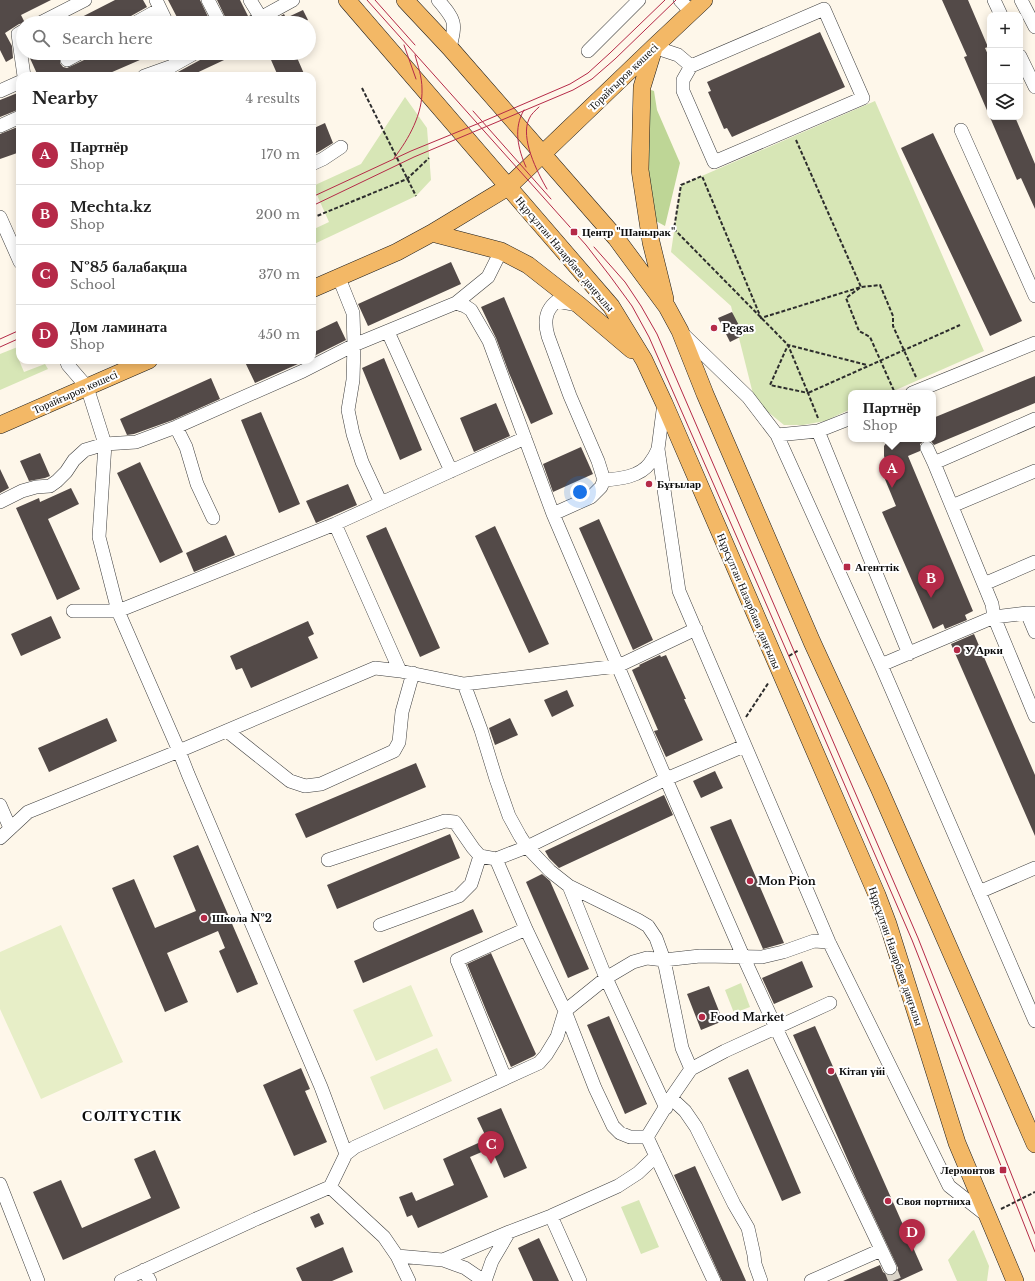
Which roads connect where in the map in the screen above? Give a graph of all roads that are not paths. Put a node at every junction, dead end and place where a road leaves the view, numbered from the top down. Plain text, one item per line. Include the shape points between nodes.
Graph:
1 (85, 0) edge
2 (208, 0) edge
3 (250, 0) edge
4 (293, 0) edge
5 (347, 0) edge
6 (405, 0) edge
7 (438, 0) edge
8 (639, 0) edge
9 (704, 0) edge
10 (994, 0) edge
11 (1021, 0) edge
12 (158, 5) edge
13 (686, 6) edge
14 (1000, 12) edge
15 (54, 16) edge
16 (144, 16) edge
17 (164, 16) edge
18 (216, 16) edge
19 (255, 16) edge
20 (263, 16) edge
21 (1035, 28) edge
22 (654, 47) junction
23 (450, 48) junction
24 (588, 50) dead end
25 (22, 60) edge
26 (180, 60) edge
27 (1023, 62) edge
28 (691, 66) junction
29 (23, 72) edge
30 (155, 72) edge
31 (16, 84) edge
32 (1035, 87) edge
33 (0, 91) edge
34 (16, 120) edge
35 (0, 126) edge
36 (961, 130) dead end
37 (341, 146) dead end
38 (543, 154) junction
39 (316, 162) edge
40 (508, 187) junction
41 (0, 217) edge
42 (432, 233) junction
43 (501, 251) junction
44 (16, 253) edge
45 (339, 278) junction
46 (316, 287) edge
47 (1035, 296) edge
48 (456, 304) junction
49 (579, 305) junction
50 (667, 307) junction
51 (680, 331) junction
52 (388, 332) junction
53 (1035, 343) edge
54 (354, 345) junction
55 (644, 360) junction
56 (68, 364) edge
57 (140, 364) edge
58 (87, 387) junction
59 (919, 390) edge
60 (664, 403) junction
61 (848, 419) edge
62 (1035, 419) edge
63 (0, 425) edge
64 (819, 426) junction
65 (176, 427) junction
66 (777, 435) junction
67 (525, 438) junction
68 (105, 444) junction
69 (928, 448) dead end
70 (658, 449) junction
71 (934, 463) junction
72 (451, 471) junction
73 (1035, 471) edge
74 (604, 480) junction
75 (0, 502) edge
76 (381, 503) junction
77 (952, 506) junction
78 (553, 514) junction
79 (213, 518) dead end
80 (335, 524) junction
81 (1035, 562) edge
82 (984, 584) junction
83 (73, 611) dead end
84 (118, 611) junction
85 (1031, 613) edge
86 (994, 617) junction
87 (696, 629) junction
88 (1035, 632) edge
89 (909, 654) junction
90 (618, 666) junction
91 (881, 666) junction
92 (407, 672) junction
93 (464, 684) junction
94 (1035, 716) edge
95 (227, 731) junction
96 (744, 746) junction
97 (179, 751) junction
98 (666, 779) junction
99 (0, 805) edge
100 (10, 828) junction
101 (0, 838) edge
102 (527, 847) junction
103 (480, 856) junction
104 (496, 859) junction
105 (328, 860) dead end
106 (1035, 868) edge
107 (569, 886) junction
108 (979, 892) junction
109 (380, 926) dead end
110 (526, 929) junction
111 (829, 942) junction
112 (743, 956) junction
113 (664, 960) junction
114 (606, 978) junction
115 (830, 1004) dead end
116 (565, 1011) junction
117 (1035, 1021) edge
118 (776, 1028) junction
119 (691, 1069) junction
120 (505, 1078) junction
121 (668, 1103) junction
122 (647, 1137) junction
123 (1035, 1144) edge
124 (346, 1154) junction
125 (656, 1156) junction
126 (0, 1184) edge
127 (330, 1187) junction
128 (994, 1212) junction
129 (551, 1216) junction
130 (509, 1232) junction
131 (881, 1250) junction
132 (397, 1256) junction
133 (443, 1260) junction
134 (890, 1268) tunnel mouth
135 (147, 1276) edge
136 (38, 1281) edge
137 (121, 1281) edge
138 (409, 1281) edge
139 (485, 1281) edge
140 (580, 1281) edge
141 (714, 1281) edge
142 (761, 1281) edge
143 (811, 1281) edge
144 (1015, 1281) edge

1 - 15 lane
2 - 18 lane
3 - 19 lane
4 - 20 lane
5 - 40 main road, Нұрсұлтан Назарбаев даңғылы
6 - 23 main road
7 - 23 lane via 454,21
8 - 24 lane
9 - 13 main road, Торайғыров көшесі
10 - 14 lane
11 - 21 lane
12 - 16 lane
12 - 17 lane
13 - 22 main road, Торайғыров көшесі
22 - 28 lane via 678,55
22 - 38 main road, Торайғыров көшесі
22 - 50 main road via 642,86 640,170 651,242
23 - 38 main road
25 - 29 lane
26 - 30 lane
27 - 32 lane
28 - 28 lane via 683,80 683,91 714,162 863,98 824,8
31 - 33 lane
34 - 35 lane
36 - 47 lane
37 - 39 lane
38 - 40 main road, Торайғыров көшесі
38 - 50 main road via 616,238
40 - 42 main road
40 - 55 main road, Нұрсұлтан Назарбаев даңғылы via 611,306
41 - 44 lane
42 - 43 main road
42 - 45 main road
43 - 48 lane via 488,277
43 - 49 main road via 528,265
45 - 46 main road
45 - 54 lane via 353,313
48 - 52 lane
48 - 67 lane via 471,310 489,341
49 - 55 main road
49 - 74 lane via 558,301 550,306 545,326
50 - 51 main road
51 - 66 lane via 748,397
51 - 123 main road via 809,634
52 - 54 lane
52 - 72 lane
53 - 59 lane
54 - 65 lane via 303,371
54 - 76 lane via 353,380 348,410 362,462
55 - 60 main road, Нұрсұлтан Назарбаев даңғылы
56 - 58 lane
57 - 58 main road, Торайғыров көшесі
58 - 63 main road, Торайғыров көшесі
58 - 68 lane
60 - 70 lane
60 - 128 main road, Нұрсұлтан Назарбаев даңғылы via 877,895 957,1143
61 - 64 lane
62 - 71 lane
64 - 66 lane
64 - 89 lane
65 - 68 lane via 136,442
65 - 79 lane via 186,448 196,484
66 - 91 lane
67 - 72 lane
67 - 78 lane
68 - 75 lane via 85,450 50,486 22,491
68 - 84 lane via 99,537
69 - 71 lane
70 - 74 lane via 650,464 640,471 621,478
70 - 87 lane via 679,591
71 - 77 lane
72 - 76 lane
73 - 77 lane
74 - 78 lane via 601,487 591,496
76 - 80 lane
77 - 82 lane
78 - 90 lane
80 - 84 lane
80 - 92 lane
81 - 82 lane
82 - 86 lane
83 - 84 lane
84 - 97 lane
85 - 86 lane
85 - 88 lane
86 - 89 lane
86 - 94 lane
87 - 90 lane
87 - 96 lane
89 - 91 lane
90 - 93 lane
90 - 98 lane
91 - 108 lane
92 - 93 lane
92 - 95 lane via 375,668
92 - 95 lane via 399,742 394,751 321,784 304,786 290,781
93 - 102 lane via 509,816
95 - 97 lane
96 - 98 lane
96 - 111 lane
97 - 100 lane via 28,812
97 - 124 lane via 321,1088
98 - 102 lane
98 - 112 lane
99 - 100 lane
100 - 101 lane
102 - 104 lane
102 - 107 lane
103 - 104 lane
103 - 105 lane via 454,822 445,821
103 - 109 lane via 471,884 459,896
104 - 110 lane
106 - 108 lane
107 - 113 lane via 648,926 656,938
107 - 114 lane
108 - 117 lane
110 - 116 lane
110 - 120 lane via 457,960
111 - 112 lane via 814,941 762,957
111 - 128 lane via 949,1186
112 - 113 lane via 700,956
112 - 118 lane
113 - 114 lane via 647,958 633,962
113 - 119 lane via 682,1048
114 - 116 lane
114 - 121 lane
115 - 118 lane
116 - 120 lane via 557,1037 539,1063
116 - 122 lane via 613,1126 630,1137
118 - 119 lane
118 - 131 lane
119 - 121 lane
120 - 124 lane via 355,1146
121 - 122 lane
121 - 142 lane via 685,1111 696,1127 748,1228
122 - 125 lane
124 - 127 lane
125 - 129 lane via 638,1173 618,1186
125 - 141 lane
126 - 136 lane
127 - 132 lane via 384,1237
127 - 135 lane via 256,1219
128 - 144 main road, Нұрсұлтан Назарбаев даңғылы
129 - 130 lane
129 - 140 lane
130 - 133 lane
130 - 139 lane via 492,1261
131 - 134 lane
131 - 143 lane
132 - 133 lane
132 - 138 lane
133 - 139 lane via 464,1268
135 - 137 lane

